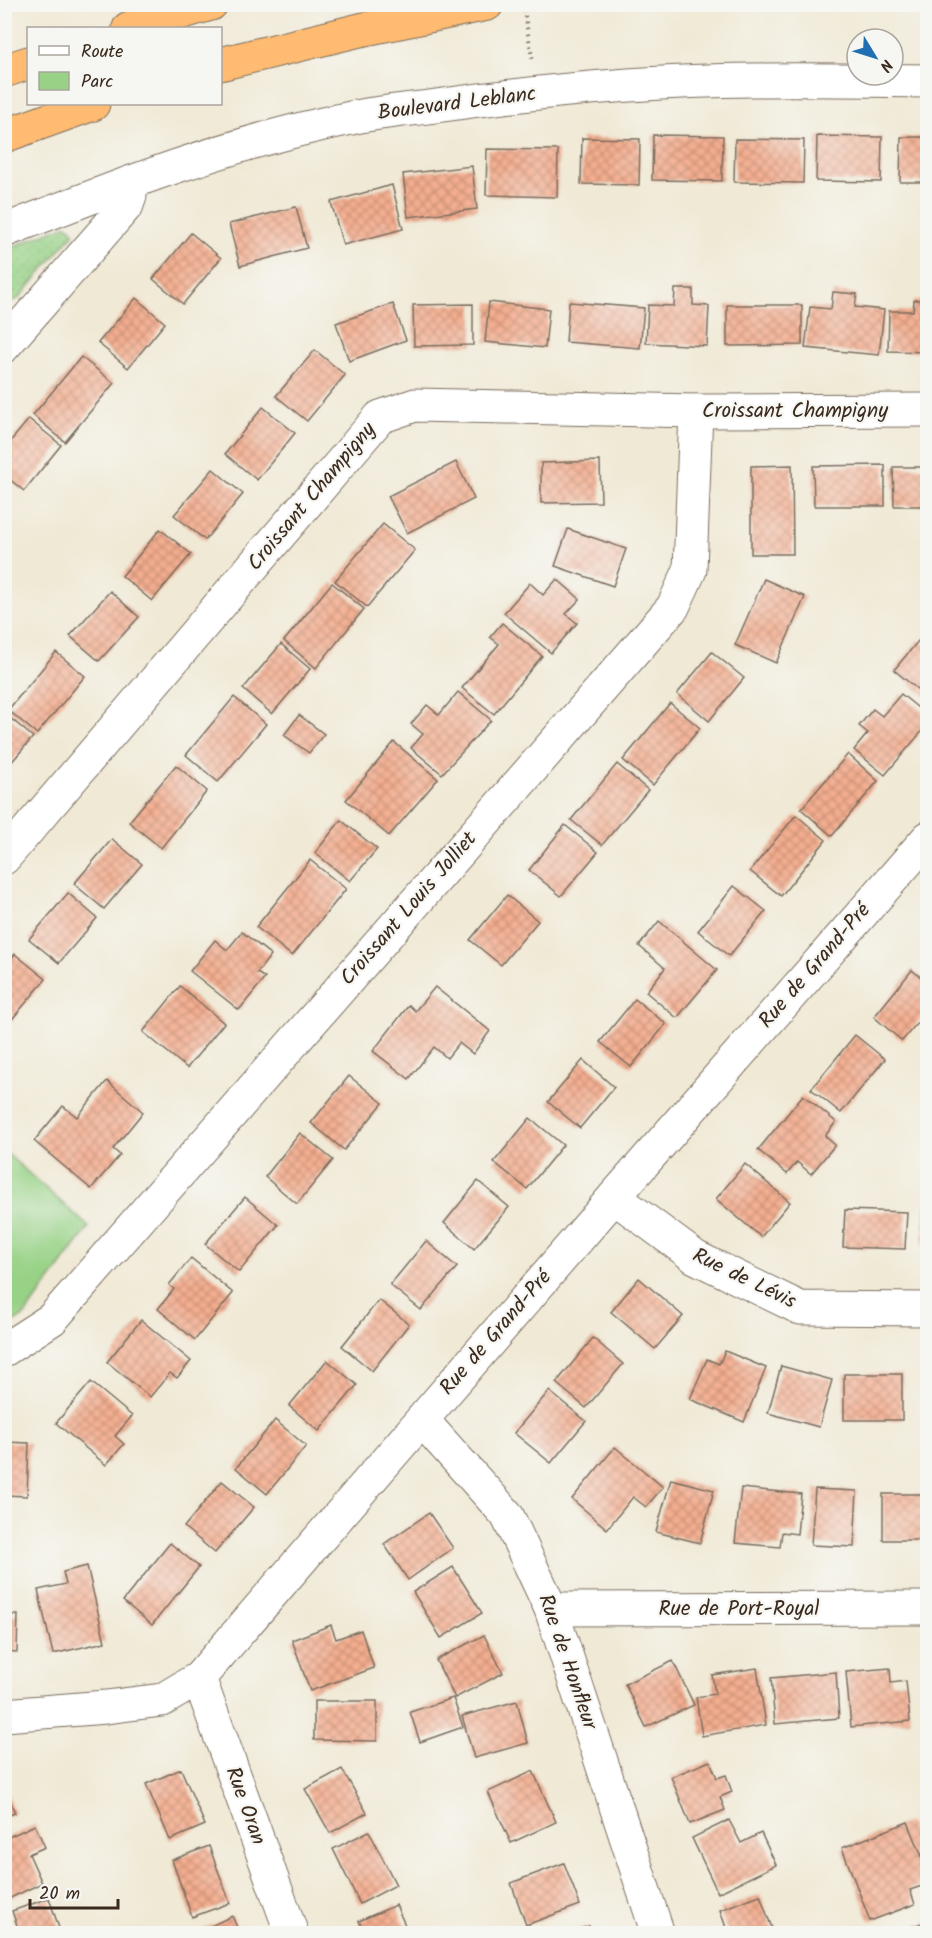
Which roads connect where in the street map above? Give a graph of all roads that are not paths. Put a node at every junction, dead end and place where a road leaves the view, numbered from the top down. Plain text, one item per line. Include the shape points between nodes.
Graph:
1 (212, 4) edge
2 (487, 4) edge
3 (132, 27) edge
4 (27, 63) edge
5 (222, 64) edge
6 (4, 71) edge
7 (927, 81) edge
8 (90, 105) edge
9 (4, 136) edge
10 (129, 183) junction
11 (4, 231) edge
12 (6, 341) edge
13 (927, 410) edge
14 (696, 411) junction
15 (927, 838) edge
16 (4, 858) edge
17 (614, 1197) junction
18 (927, 1309) edge
19 (4, 1350) edge
20 (422, 1420) junction
21 (927, 1608) edge
22 (551, 1609) junction
23 (199, 1677) junction
24 (4, 1715) edge
25 (292, 1934) edge
26 (658, 1934) edge

1 - 3 highway
2 - 5 highway
4 - 6 highway
7 - 10 street, Boulevard Leblanc via 751,80 510,95 325,124 225,149
8 - 9 highway
10 - 11 street, Boulevard Leblanc
10 - 12 street via 127,206
13 - 14 street, Croissant Champigny
14 - 16 street, Croissant Champigny via 416,405 380,417
14 - 19 street, Croissant Louis Jolliet via 690,570 673,607 52,1319
15 - 17 street, Rue de Grand-Pré
17 - 18 street, Rue de Lévis via 695,1257 800,1308
17 - 20 street, Rue de Grand-Pré
20 - 22 street, Rue de Honfleur via 507,1515
20 - 23 street, Rue de Grand-Pré
21 - 22 street, Rue de Port-Royal
22 - 26 street, Rue de Honfleur
23 - 24 street, Rue de Grand-Pré via 162,1700
23 - 25 street, Rue Oran

